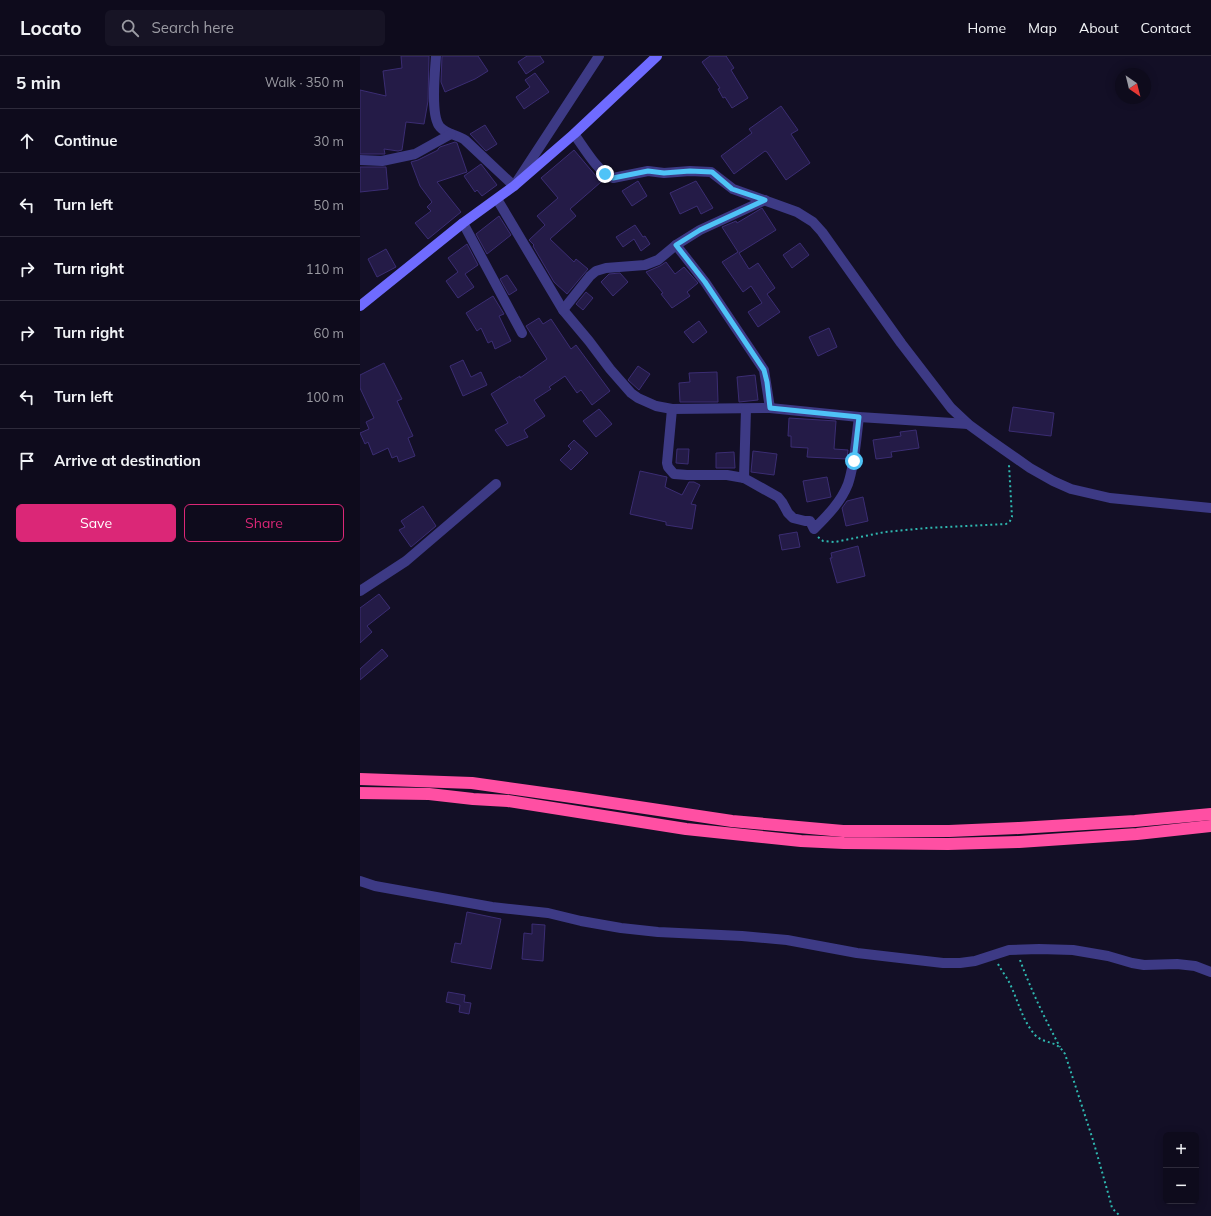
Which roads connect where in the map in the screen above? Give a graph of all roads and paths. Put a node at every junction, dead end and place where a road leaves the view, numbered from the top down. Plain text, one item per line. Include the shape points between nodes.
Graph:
1 (436, 56) edge
2 (599, 56) edge
3 (657, 56) edge
4 (451, 134) junction
5 (574, 134) junction
6 (360, 160) edge
7 (514, 186) junction
8 (498, 199) junction
9 (765, 200) junction
10 (463, 223) junction
11 (676, 245) junction
12 (360, 306) edge
13 (563, 310) junction
14 (522, 333) dead end
15 (746, 408) junction
16 (770, 408) junction
17 (672, 409) junction
18 (859, 417) junction
19 (968, 424) junction
20 (1008, 452) junction
21 (744, 478) junction
22 (496, 484) dead end
23 (1211, 508) edge
24 (814, 528) junction
25 (360, 591) edge
26 (360, 779) edge
27 (360, 793) edge
28 (1211, 814) edge
29 (1211, 826) edge
30 (360, 881) edge
31 (1016, 950) junction
32 (992, 954) junction
33 (1211, 972) edge
34 (1061, 1048) junction
35 (1120, 1216) edge

1 - 4 street via 436,121 440,128
2 - 7 street
3 - 5 main road
4 - 6 street via 415,154 382,161
4 - 7 street via 465,140
5 - 7 main road
5 - 9 street via 609,177 648,171 712,172 732,189
7 - 8 main road
8 - 10 main road
8 - 13 street
9 - 11 street via 700,230
9 - 19 street via 797,212 813,222 923,373 951,408
10 - 12 main road
10 - 14 street
11 - 13 street via 658,260 645,265 596,271
11 - 16 street via 705,282 764,370
13 - 17 street via 631,393 656,406
15 - 16 street
15 - 17 street
15 - 21 street
16 - 18 street
17 - 21 street via 667,463 670,471 674,474 727,475
18 - 19 street
18 - 24 street via 854,461 847,485 829,514
19 - 20 street
20 - 23 street via 1030,468 1071,489 1110,498
20 - 24 path via 1012,514 1006,524 892,531 832,542 819,539
21 - 24 street via 778,497 791,516 810,521
22 - 25 street via 406,561
26 - 28 highway via 472,783 732,821 843,831 1019,828
27 - 29 highway via 429,794 508,801 686,829 844,843 1019,842
30 - 32 street via 472,904 548,913 581,921 658,932 779,940 857,953 943,963 960,963
31 - 32 street
31 - 33 street via 1073,950 1144,965 1177,964 1195,966
31 - 34 path via 1028,984
32 - 34 path via 1009,982 1030,1028 1044,1041
34 - 35 path via 1071,1069 1112,1208

